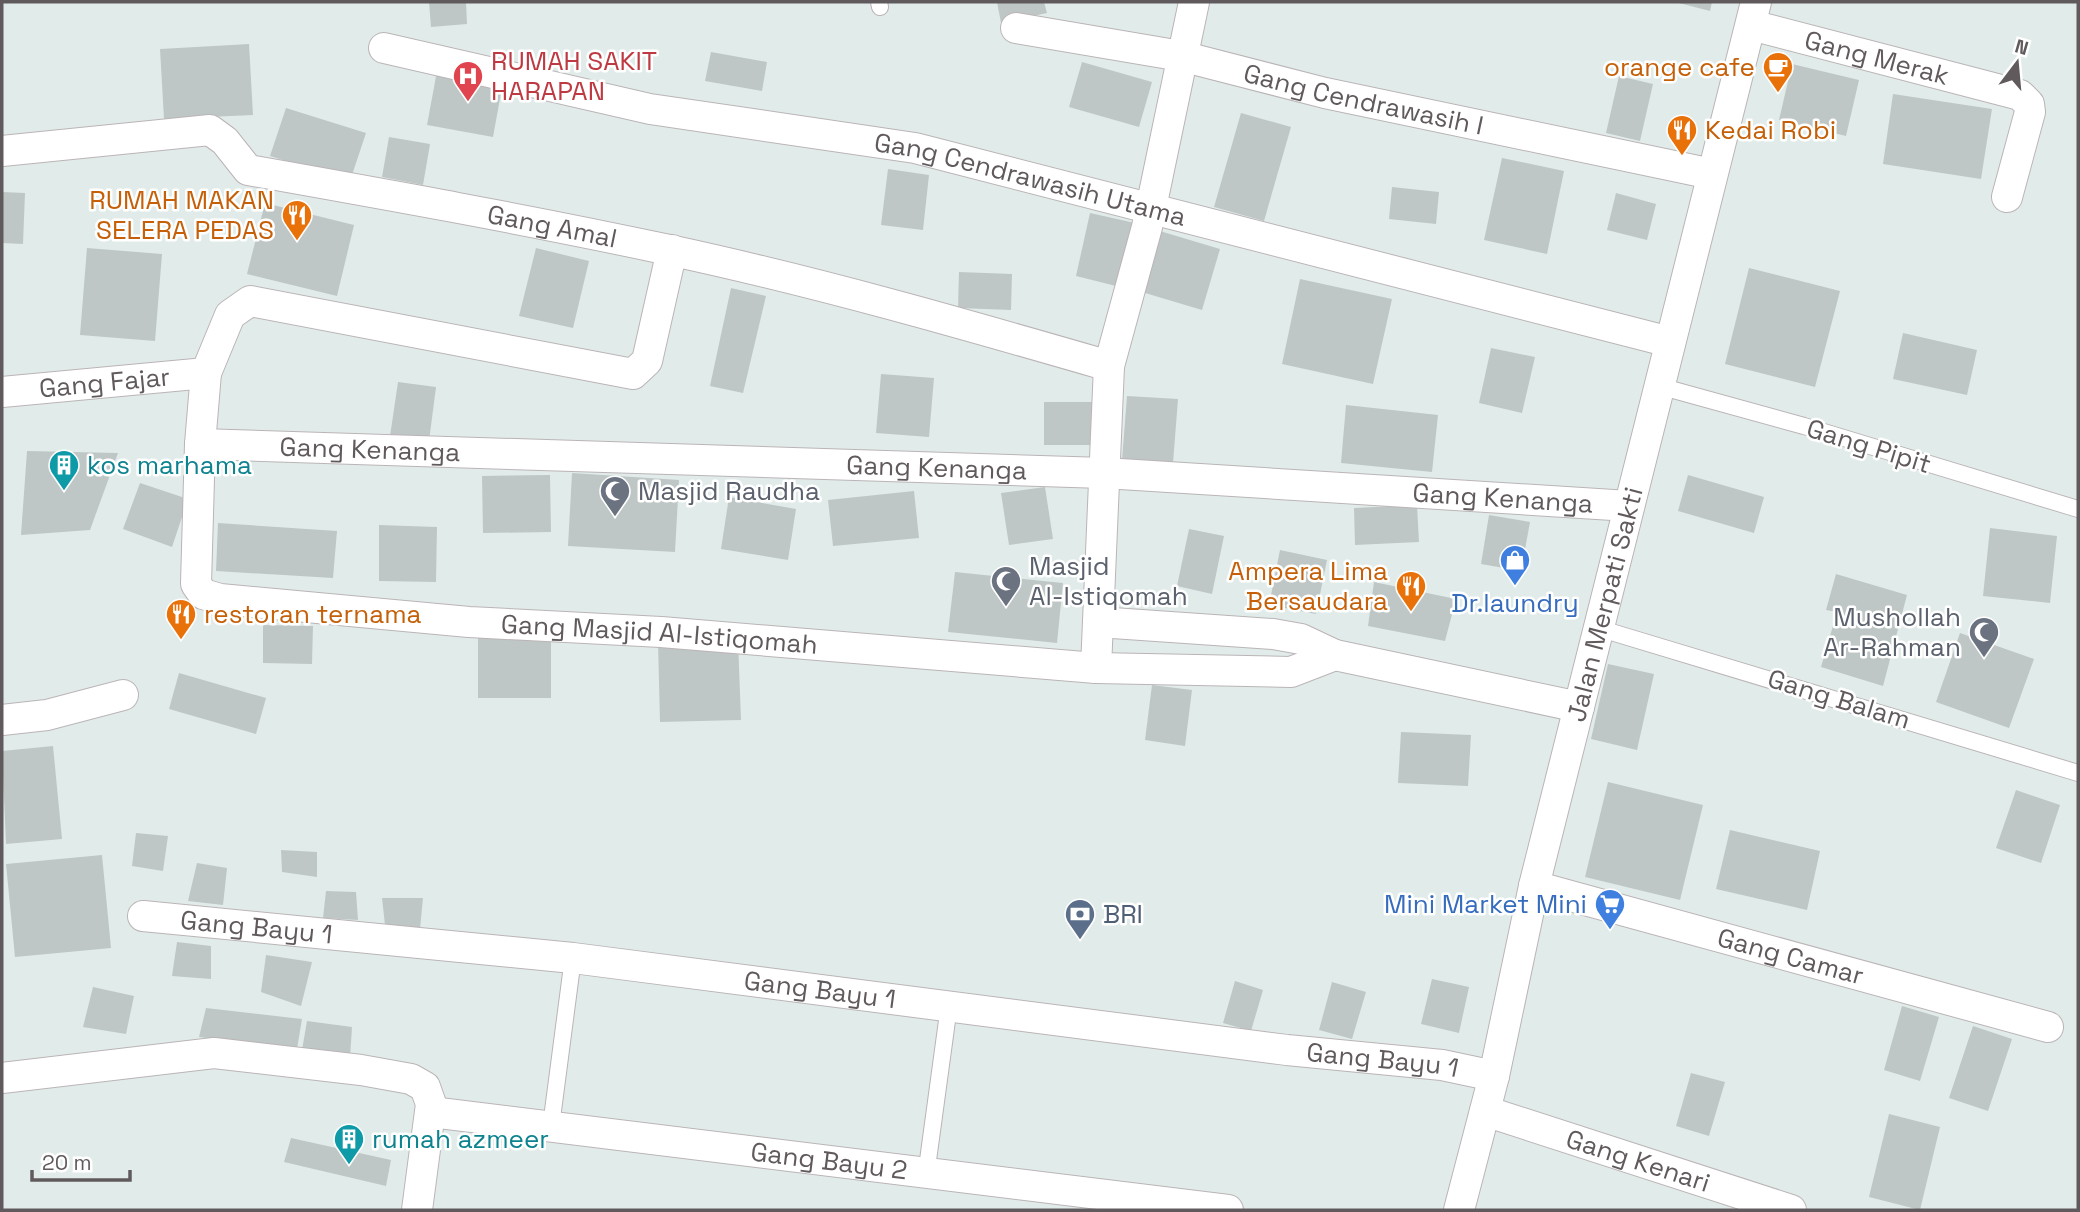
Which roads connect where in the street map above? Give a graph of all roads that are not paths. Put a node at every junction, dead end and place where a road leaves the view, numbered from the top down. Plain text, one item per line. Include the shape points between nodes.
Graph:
1 (1194, 2) edge
2 (1753, 13) edge
3 (1016, 28) dead end
4 (384, 48) dead end
5 (1181, 56) junction
6 (2, 151) edge
7 (1712, 174) junction
8 (2007, 197) dead end
9 (1151, 208) junction
10 (672, 250) junction
11 (1670, 342) junction
12 (1110, 366) junction
13 (206, 373) junction
14 (1659, 386) junction
15 (2, 392) edge
16 (200, 444) junction
17 (1104, 473) junction
18 (1629, 506) junction
19 (2078, 509) edge
20 (1098, 622) junction
21 (1598, 628) junction
22 (1335, 655) junction
23 (1096, 668) junction
24 (123, 695) dead end
25 (1578, 706) junction
26 (2, 720) edge
27 (2078, 773) edge
28 (1534, 886) junction
29 (143, 916) dead end
30 (573, 958) junction
31 (949, 1006) junction
32 (2048, 1027) dead end
33 (1494, 1076) junction
34 (2, 1078) edge
35 (1485, 1111) junction
36 (431, 1112) junction
37 (551, 1126) junction
38 (926, 1175) junction
39 (417, 1210) edge
40 (1227, 1210) edge
41 (1459, 1210) edge
42 (1791, 1210) edge

1 - 5 street
2 - 7 street, Jalan Merpati Sakti
2 - 8 street, Gang Merak via 2020,95 2030,111
3 - 5 street, Gang Cendrawasih I
4 - 9 street, Gang Cendrawasih Utama via 650,109 915,148
5 - 7 street, Gang Cendrawasih I via 1325,93
5 - 9 street
6 - 10 street, Gang Amal via 210,130 248,170 463,207
7 - 11 street, Jalan Merpati Sakti
9 - 11 street, Gang Cendrawasih Utama
9 - 12 street
10 - 12 street, Gang Amal via 901,305
10 - 13 street, Gang Masjid Al-Istiqomah via 647,361 633,374 250,301 230,315
11 - 14 street, Jalan Merpati Sakti
12 - 17 street
13 - 15 street, Gang Fajar
13 - 16 street, Gang Masjid Al-Istiqomah
14 - 18 street, Jalan Merpati Sakti
14 - 19 lane, Gang Pipit
16 - 17 street, Gang Kenanga
16 - 23 street, Gang Masjid Al-Istiqomah via 196,584 203,594 220,599
17 - 18 street, Gang Kenanga
17 - 20 street
18 - 21 street, Jalan Merpati Sakti
20 - 22 street via 1273,634 1301,639
20 - 23 street
21 - 25 street, Jalan Merpati Sakti
21 - 27 lane, Gang Balam
22 - 23 street, Gang Masjid Al-Istiqomah via 1291,672
22 - 25 street
24 - 26 street via 47,715
25 - 28 street, Jalan Merpati Sakti
28 - 32 street, Gang Camar
28 - 33 street, Jalan Merpati Sakti
29 - 30 street, Gang Bayu 1
30 - 31 street, Gang Bayu 1
30 - 37 lane
31 - 33 street, Gang Bayu 1 via 1287,1050 1442,1065
31 - 38 lane
33 - 35 street, Jalan Merpati Sakti
34 - 36 street via 214,1053 411,1079 425,1087
35 - 41 street, Jalan Merpati Sakti
35 - 42 street, Gang Kenari
36 - 37 street, Gang Bayu 2
36 - 39 street
37 - 38 street, Gang Bayu 2
38 - 40 street, Gang Bayu 2

